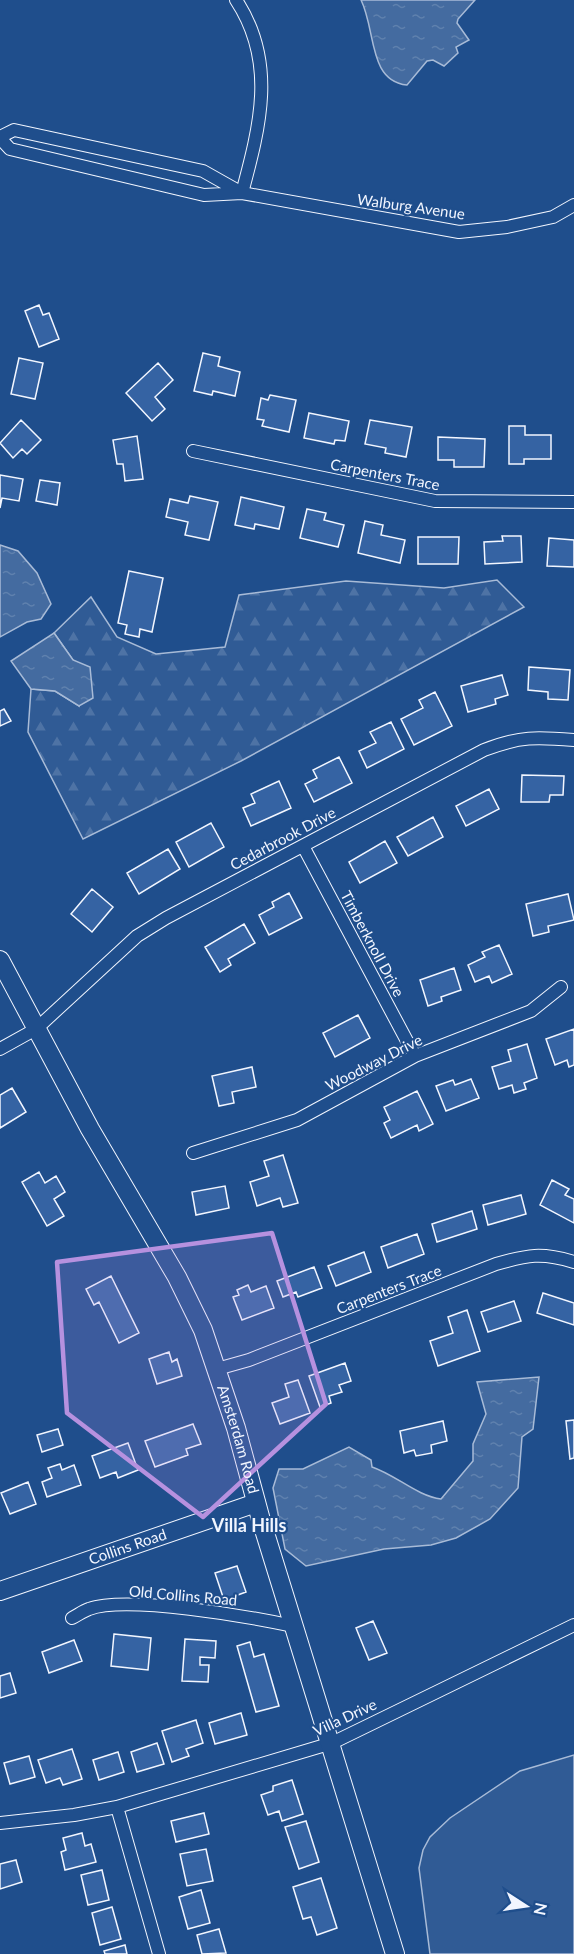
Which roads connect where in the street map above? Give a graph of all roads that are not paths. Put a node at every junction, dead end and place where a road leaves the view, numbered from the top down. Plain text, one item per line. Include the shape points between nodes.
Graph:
1 (236, 0) edge
2 (0, 137) edge
3 (103, 148) junction
4 (99, 170) junction
5 (242, 192) junction
6 (574, 205) edge
7 (193, 451) dead end
8 (574, 502) edge
9 (574, 740) edge
10 (303, 846) junction
11 (0, 960) edge
12 (561, 987) dead end
13 (36, 1029) junction
14 (0, 1049) edge
15 (415, 1056) junction
16 (193, 1153) dead end
17 (574, 1262) edge
18 (217, 1369) junction
19 (256, 1503) junction
20 (0, 1591) edge
21 (72, 1618) dead end
22 (574, 1625) edge
23 (294, 1626) junction
24 (332, 1743) junction
25 (117, 1807) junction
26 (0, 1823) edge
27 (159, 1954) edge
28 (395, 1954) edge

1 - 5 street via 253,30 261,58 263,94 260,126
2 - 3 street, Walburg Avenue via 14,130
2 - 4 street, Walburg Avenue via 10,149
3 - 4 street
3 - 5 street, Walburg Avenue via 203,171
4 - 5 street, Walburg Avenue via 204,195
5 - 6 street, Walburg Avenue via 459,232 553,217
7 - 8 street, Carpenters Trace via 435,501
9 - 10 street, Cedarbrook Drive via 512,739
10 - 13 street, Cedarbrook Drive via 137,936
10 - 15 street, Timberknoll Drive
11 - 13 main road, Amsterdam Road
12 - 15 street, Woodway Drive via 531,1011
13 - 14 street, Cedarbrook Drive
13 - 18 main road, Amsterdam Road via 177,1277
15 - 16 street, Woodway Drive via 297,1120
17 - 18 street, Carpenters Trace via 531,1254 495,1264
18 - 19 main road, Amsterdam Road
19 - 20 main road, Collins Road
19 - 23 main road, Amsterdam Road
21 - 23 street, Old Collins Road via 89,1609 135,1605
22 - 24 street, Villa Drive
23 - 24 main road, Amsterdam Road
24 - 25 street, Villa Drive
24 - 28 main road, Amsterdam Road
25 - 26 street, Villa Drive
25 - 27 street

